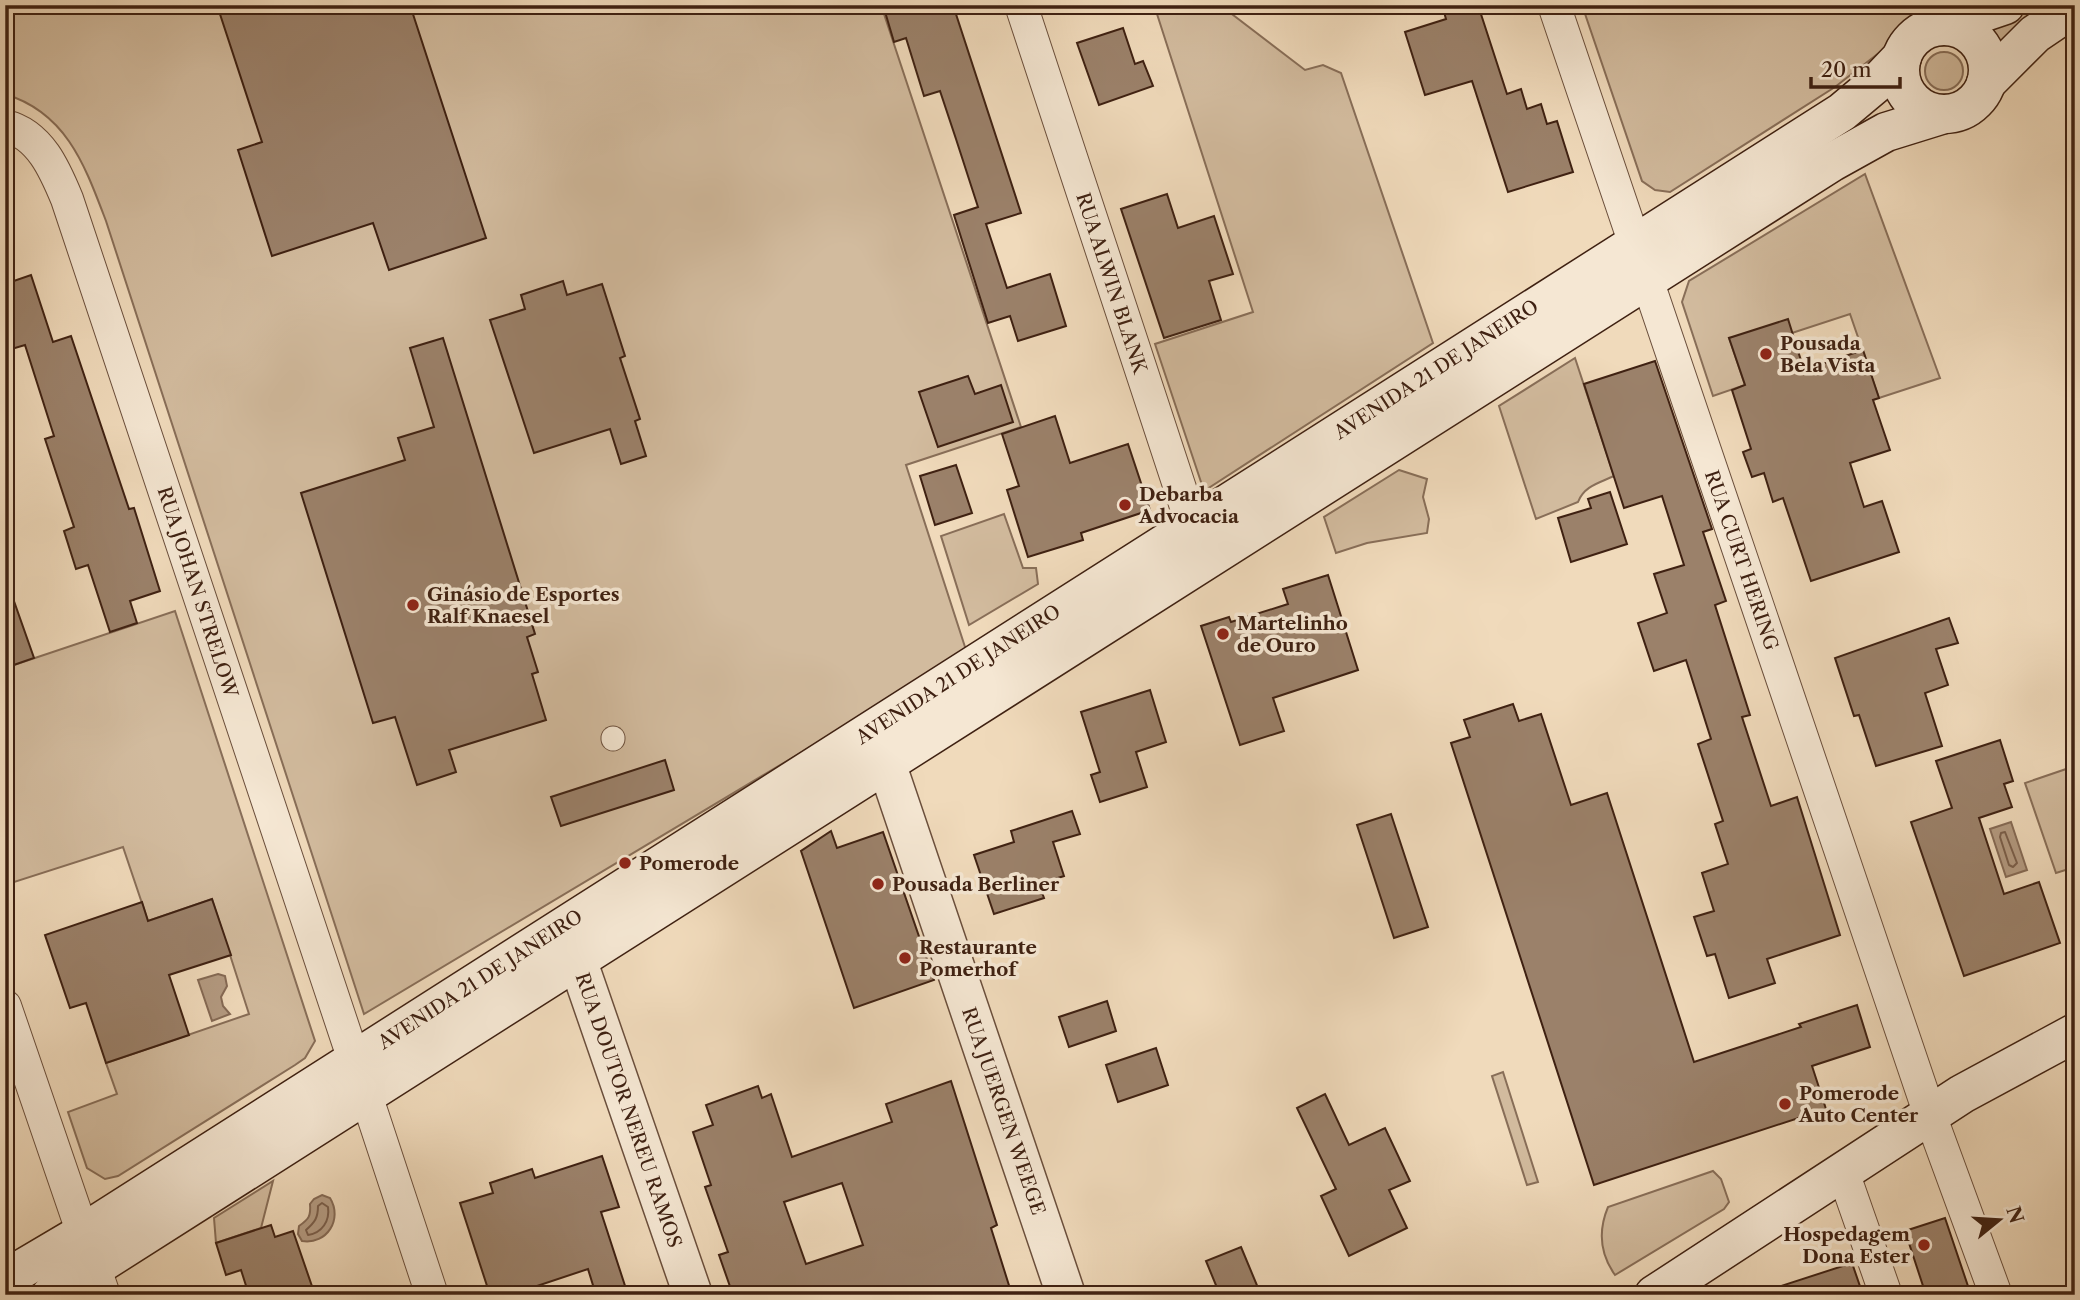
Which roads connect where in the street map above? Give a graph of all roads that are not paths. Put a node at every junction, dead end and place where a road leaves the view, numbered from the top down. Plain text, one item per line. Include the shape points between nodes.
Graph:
1 (1021, 5) edge
2 (1554, 5) edge
3 (2005, 5) edge
4 (2075, 7) edge
5 (1943, 26) junction
6 (1902, 57) junction
7 (1986, 83) junction
8 (1944, 114) junction
9 (15, 130) edge
10 (1634, 243) junction
11 (1646, 279) junction
12 (1192, 525) junction
13 (1204, 561) junction
14 (874, 728) junction
15 (887, 764) junction
16 (565, 925) junction
17 (578, 960) junction
18 (5, 1006) edge
19 (2075, 1033) edge
20 (2075, 1049) edge
21 (2034, 1056) junction
22 (354, 1060) junction
23 (366, 1096) junction
24 (1930, 1115) junction
25 (1843, 1172) junction
26 (83, 1233) junction
27 (5, 1279) edge
28 (100, 1281) edge
29 (51, 1295) edge
30 (432, 1295) edge
31 (693, 1295) edge
32 (1066, 1295) edge
33 (1654, 1295) edge
34 (1886, 1295) edge
35 (1996, 1295) edge

1 - 12 street, RUA ALWIN BLANK
2 - 10 street, RUA CURT HERING
3 - 5 main road
4 - 7 main road via 2027,40
5 - 6 main road via 1916,35
5 - 7 main road via 1969,34 1978,44 1988,70
6 - 8 main road via 1902,85 1909,97 1932,113
6 - 10 main road, AVENIDA 21 DE JANEIRO via 1842,112
7 - 8 main road via 1970,105
8 - 11 main road, AVENIDA 21 DE JANEIRO via 1863,144
9 - 22 street, RUA JOHAN STRELOW via 41,148 67,199
10 - 11 street, RUA CURT HERING
10 - 12 main road, AVENIDA 21 DE JANEIRO
11 - 13 main road, AVENIDA 21 DE JANEIRO
11 - 24 street, RUA CURT HERING
12 - 13 street, RUA ALWIN BLANK
12 - 14 main road, AVENIDA 21 DE JANEIRO
13 - 15 main road, AVENIDA 21 DE JANEIRO
14 - 15 main road, RUA JUERGEN WEEGE
14 - 16 main road, AVENIDA 21 DE JANEIRO
15 - 17 main road, AVENIDA 21 DE JANEIRO
15 - 32 main road, RUA JUERGEN WEEGE
16 - 17 main road, RUA DOUTOR NEREU RAMOS
16 - 22 main road, AVENIDA 21 DE JANEIRO
17 - 23 main road, AVENIDA 21 DE JANEIRO
17 - 31 main road, RUA DOUTOR NEREU RAMOS
18 - 26 street
19 - 21 main road
20 - 21 main road
21 - 24 main road
22 - 23 main road
22 - 26 main road, AVENIDA 21 DE JANEIRO
23 - 28 main road, AVENIDA 21 DE JANEIRO
23 - 30 street
24 - 25 main road
24 - 35 street, RUA CURT HERING
25 - 33 main road
25 - 34 street
26 - 27 main road, AVENIDA 21 DE JANEIRO
26 - 28 street
28 - 29 main road, AVENIDA 21 DE JANEIRO

